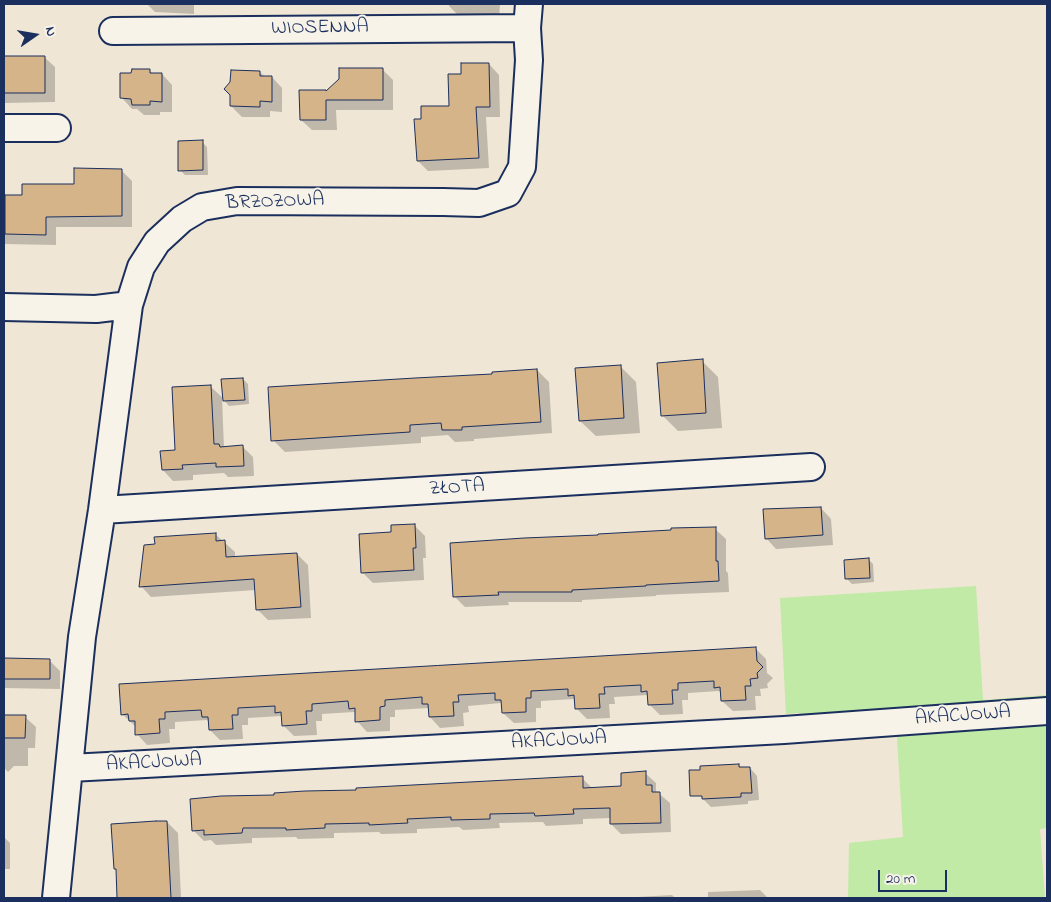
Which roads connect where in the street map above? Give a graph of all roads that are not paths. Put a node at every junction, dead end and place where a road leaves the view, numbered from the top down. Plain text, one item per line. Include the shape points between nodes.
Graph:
1 (528, 16) edge
2 (113, 31) dead end
3 (4, 128) edge
4 (57, 128) dead end
5 (508, 193) joint
6 (129, 305) junction
7 (4, 307) edge
8 (811, 467) dead end
9 (102, 510) junction
10 (1047, 711) edge
11 (70, 768) junction
12 (56, 898) edge

1 - 2 street, WIOSENNA
1 - 5 street, WIOSENNA via 529,60 522,167
3 - 4 street
5 - 6 street, BRZOZOWA via 479,203 238,201 202,207 182,219 157,242 141,267
6 - 7 street via 96,309
6 - 9 street
8 - 9 street, ZŁOTA
9 - 11 street via 82,637
10 - 11 street, AKACJOWA via 774,730
11 - 12 street

